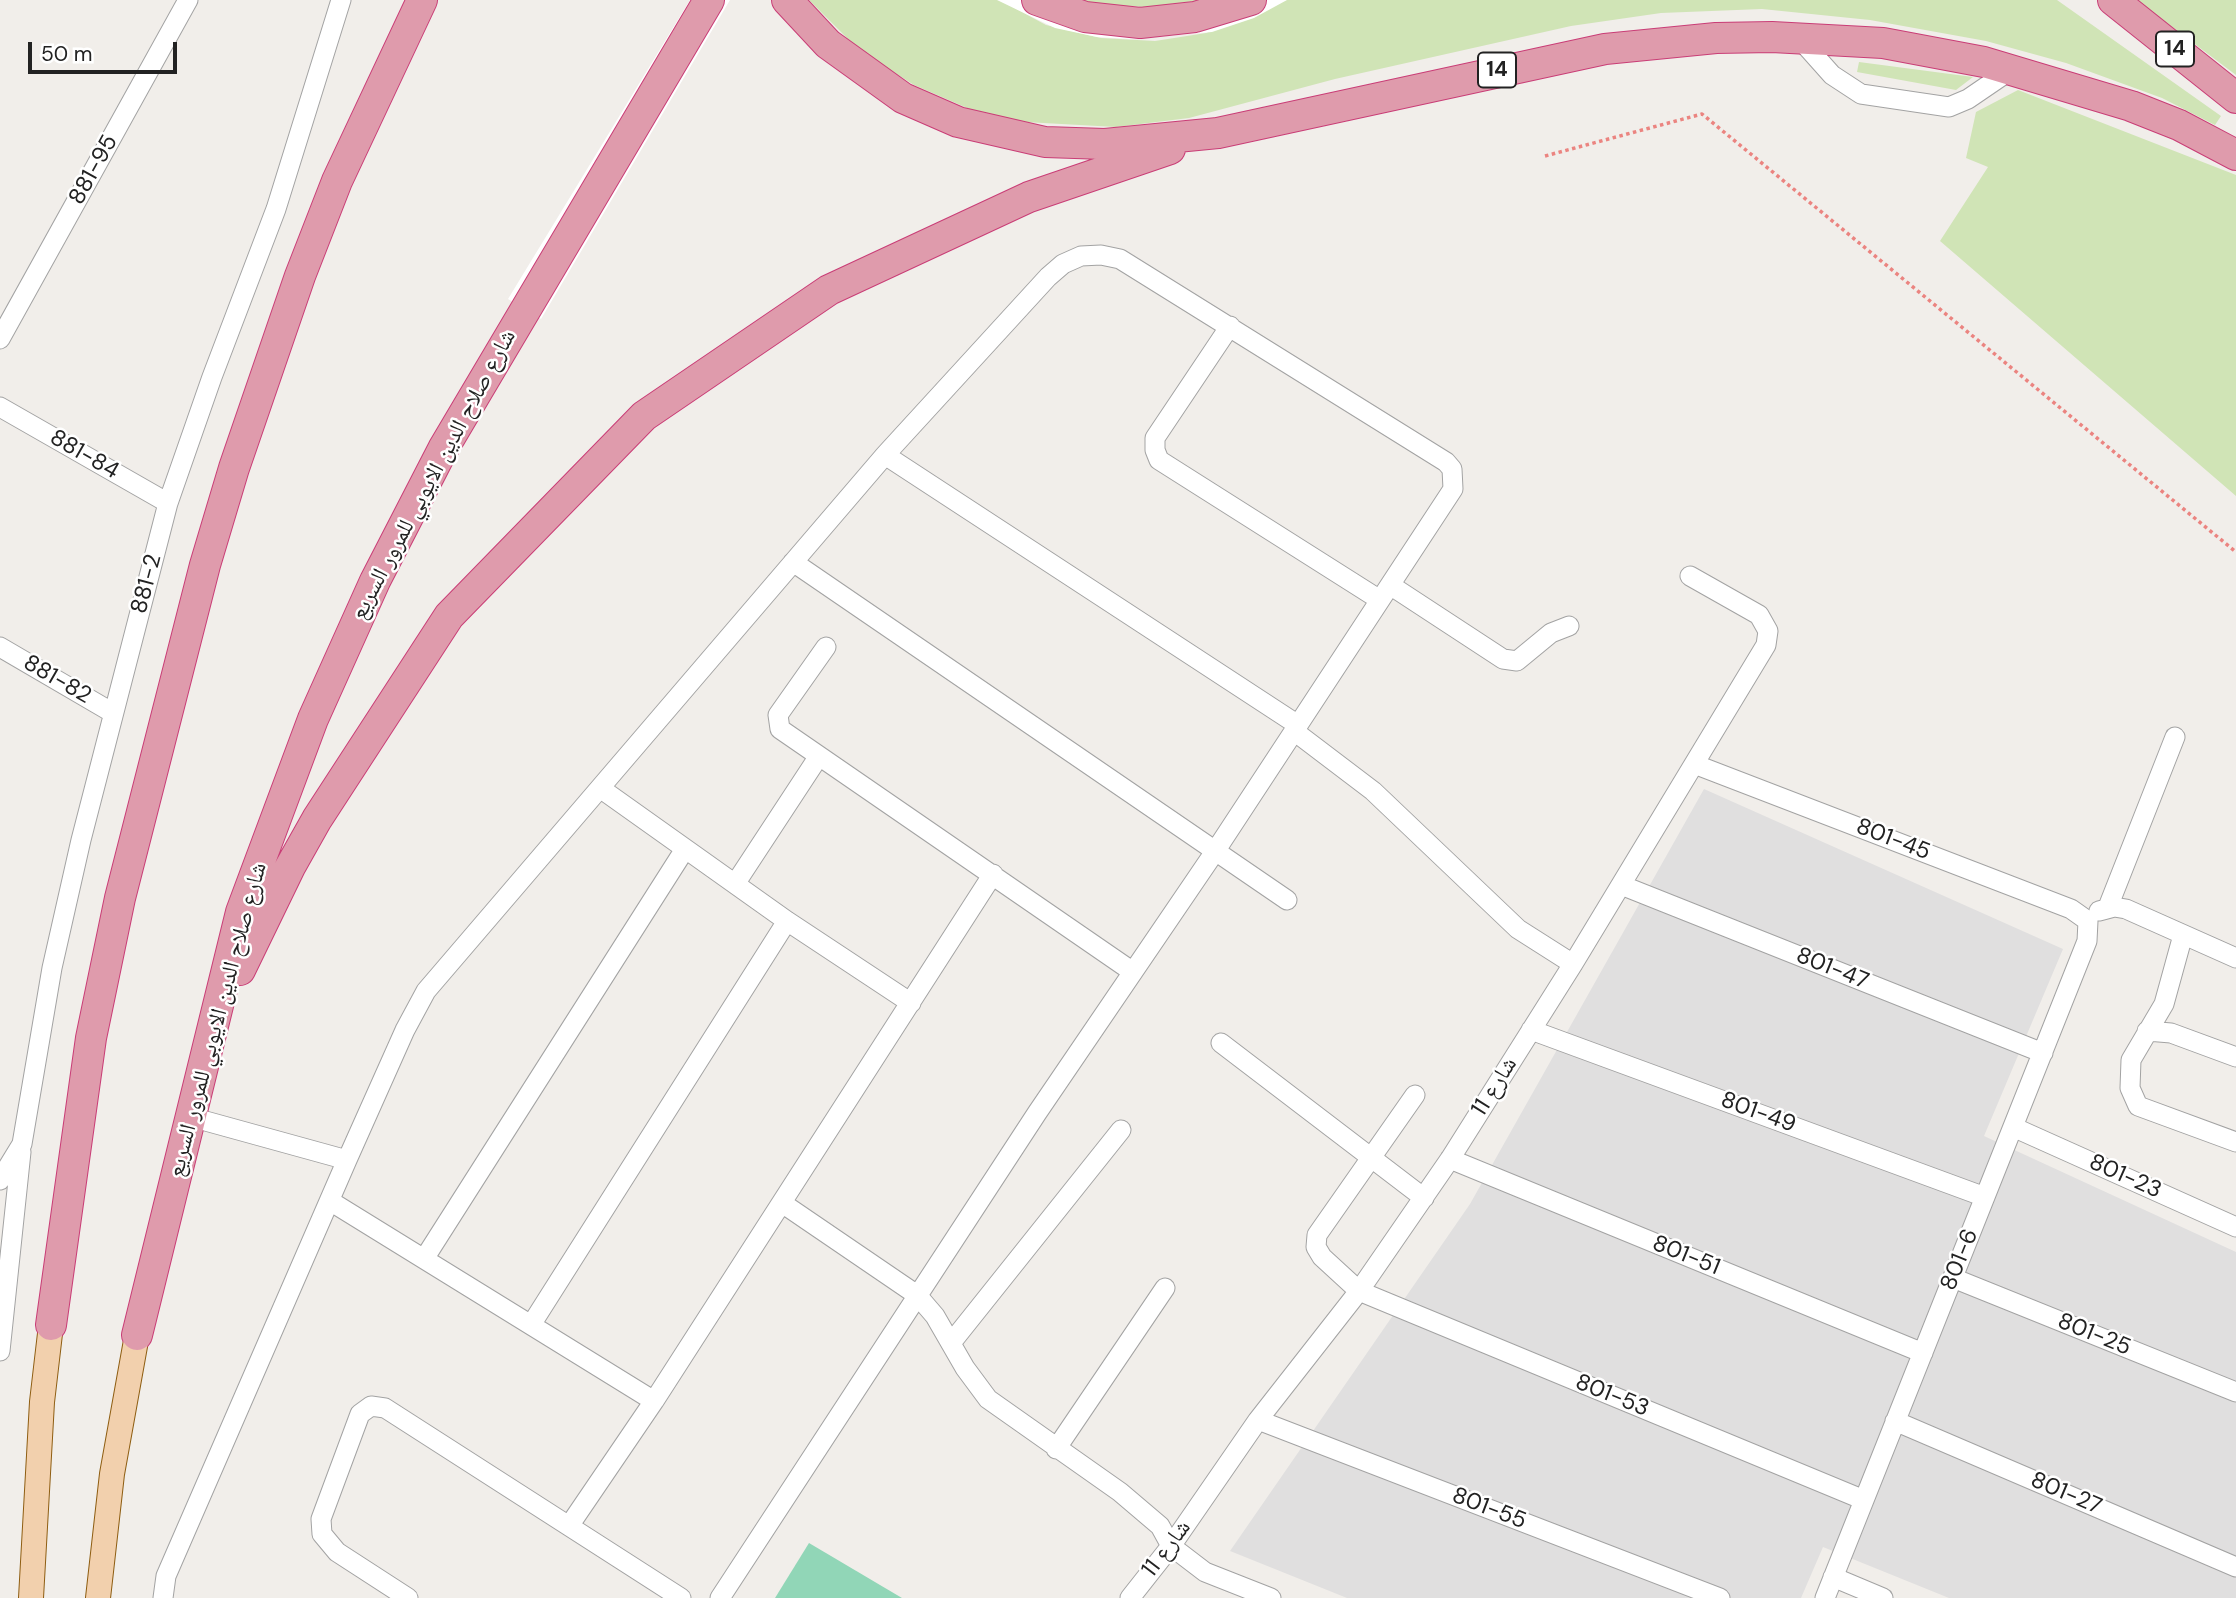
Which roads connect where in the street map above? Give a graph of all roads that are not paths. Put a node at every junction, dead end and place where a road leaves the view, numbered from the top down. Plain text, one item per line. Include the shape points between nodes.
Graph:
1 (188, 0) edge
2 (341, 0) edge
3 (400, 0) edge
4 (422, 0) edge
5 (709, 0) edge
6 (787, 0) edge
7 (1037, 0) edge
8 (1251, 0) edge
9 (2113, 0) edge
10 (1799, 38) junction
11 (2012, 69) junction
12 (2236, 97) edge
13 (1218, 133) junction
14 (2236, 155) edge
15 (337, 181) junction
16 (1230, 326) junction
17 (0, 339) edge
18 (0, 407) edge
19 (885, 455) junction
20 (168, 503) junction
21 (793, 562) junction
22 (1690, 576) dead end
23 (1385, 592) junction
24 (1569, 626) dead end
25 (826, 647) dead end
26 (0, 648) edge
27 (113, 713) junction
28 (1296, 728) junction
29 (2175, 737) dead end
30 (819, 756) junction
31 (1694, 764) junction
32 (600, 788) junction
33 (685, 849) junction
34 (1216, 849) junction
35 (993, 874) junction
36 (735, 884) junction
37 (1621, 885) junction
38 (1287, 900) dead end
39 (2108, 907) junction
40 (787, 921) junction
41 (2088, 921) junction
42 (2183, 935) junction
43 (2236, 958) edge
44 (1573, 964) junction
45 (1133, 972) junction
46 (911, 1003) junction
47 (213, 1027) junction
48 (1531, 1030) junction
49 (2147, 1031) junction
50 (1221, 1043) dead end
51 (2043, 1053) junction
52 (2236, 1057) edge
53 (1415, 1095) dead end
54 (191, 1117) junction
55 (2013, 1127) junction
56 (1121, 1130) dead end
57 (2236, 1142) edge
58 (22, 1144) junction
59 (1372, 1158) junction
60 (1450, 1158) junction
61 (347, 1160) junction
62 (0, 1180) edge
63 (1985, 1197) junction
64 (1423, 1198) junction
65 (330, 1202) junction
66 (782, 1203) junction
67 (2236, 1227) edge
68 (424, 1259) junction
69 (1953, 1278) junction
70 (1164, 1288) dead end
71 (1359, 1291) junction
72 (917, 1296) junction
73 (51, 1325) joint
74 (531, 1325) junction
75 (137, 1335) joint
76 (951, 1343) junction
77 (0, 1350) edge
78 (1923, 1353) junction
79 (2236, 1392) edge
80 (654, 1401) junction
81 (1258, 1420) junction
82 (1895, 1421) junction
83 (1056, 1449) junction
84 (1864, 1500) junction
85 (569, 1526) junction
86 (1171, 1546) junction
87 (2236, 1567) edge
88 (1833, 1577) junction
89 (31, 1598) edge
90 (97, 1598) edge
91 (163, 1598) edge
92 (408, 1598) edge
93 (681, 1598) edge
94 (720, 1598) edge
95 (1130, 1598) edge
96 (1271, 1598) edge
97 (1720, 1598) edge
98 (1825, 1598) edge
99 (1883, 1598) edge

1 - 17 street, 881-95
2 - 20 street, 881-2 via 276,209
3 - 15 highway
4 - 15 highway
5 - 47 highway, شارع صلاح الدين الايوبي للمرور السريع via 524,308 408,513 338,661 254,874
6 - 13 highway, 14 via 828,44 878,82 930,111 986,131 1075,144
7 - 8 highway via 1085,17 1140,23 1195,17
9 - 12 highway, 14
10 - 11 highway, 14 via 1883,43
10 - 11 street via 1832,75 1861,94 1949,107
10 - 13 highway, 14 via 1716,38 1605,49
11 - 14 highway, 14 via 2132,106
13 - 47 highway via 1029,197 829,290 644,416 449,616 317,818
15 - 73 highway via 246,432 178,663 91,1038
16 - 19 street via 1120,259 1081,256 1048,277
16 - 23 street via 1452,469 1453,489
16 - 23 street via 1155,438 1159,460
18 - 20 street, 881-84
19 - 21 street
19 - 28 street
20 - 27 street, 881-2
21 - 32 street
21 - 34 street
22 - 31 street, شارع 11 via 1759,615 1768,631 1766,645
23 - 24 street via 1503,659 1517,661 1551,633
23 - 28 street
25 - 30 street via 777,720 780,729
26 - 27 street, 881-82
27 - 58 street, 881-2 via 52,968
28 - 34 street
28 - 44 street via 1373,791 1518,929
29 - 39 street
30 - 35 street
30 - 36 street
31 - 37 street, شارع 11
31 - 41 street, 801-45 via 2071,908
32 - 33 street
32 - 61 street via 426,991
33 - 36 street
33 - 68 street
34 - 38 street
34 - 45 street
35 - 45 street
35 - 46 street
36 - 40 street
37 - 44 street, شارع 11
37 - 51 street, 801-47
39 - 41 street
39 - 42 street via 2126,909
40 - 46 street
40 - 74 street
41 - 51 street, 801-6 via 2087,941
42 - 43 street
42 - 49 street via 2164,1004
44 - 48 street, شارع 11
45 - 72 street
46 - 66 street
47 - 54 highway, شارع صلاح الدين الايوبي للمرور السريع
48 - 60 street, شارع 11
48 - 63 street, 801-49
49 - 52 street via 2171,1033
49 - 57 street via 2131,1060 2130,1087 2138,1106
50 - 59 street
51 - 55 street, 801-6
53 - 59 street
54 - 61 street
54 - 75 highway, شارع صلاح الدين الايوبي للمرور السريع
55 - 63 street, 801-6
55 - 67 street, 801-23
56 - 76 street
58 - 62 street, 881-2
58 - 77 street
59 - 64 street
59 - 71 street via 1317,1235 1316,1247 1322,1257
60 - 64 street, شارع 11
60 - 78 street, 801-51
61 - 65 street
63 - 69 street, 801-6
64 - 71 street, شارع 11
65 - 68 street
65 - 91 street via 166,1576
66 - 72 street
66 - 80 street
68 - 74 street
69 - 78 street, 801-6
69 - 79 street, 801-25
70 - 83 street
71 - 81 street, شارع 11
71 - 84 street, 801-53
72 - 76 street
72 - 94 street
73 - 89 main road
74 - 80 street
75 - 90 main road, شارع صلاح الدين الايوبي للمرور السريع via 112,1474
76 - 83 street via 988,1399
78 - 82 street, 801-6
80 - 85 street
81 - 86 street, شارع 11
81 - 97 street, 801-55
82 - 84 street, 801-6
82 - 87 street, 801-27
83 - 86 street via 1120,1492 1160,1526
84 - 88 street, 801-6
85 - 92 street via 386,1408 365,1409 359,1414 321,1519 323,1535 337,1552
85 - 93 street
86 - 95 street, شارع 11
86 - 96 street via 1205,1572
88 - 98 street, 801-6
88 - 99 street

